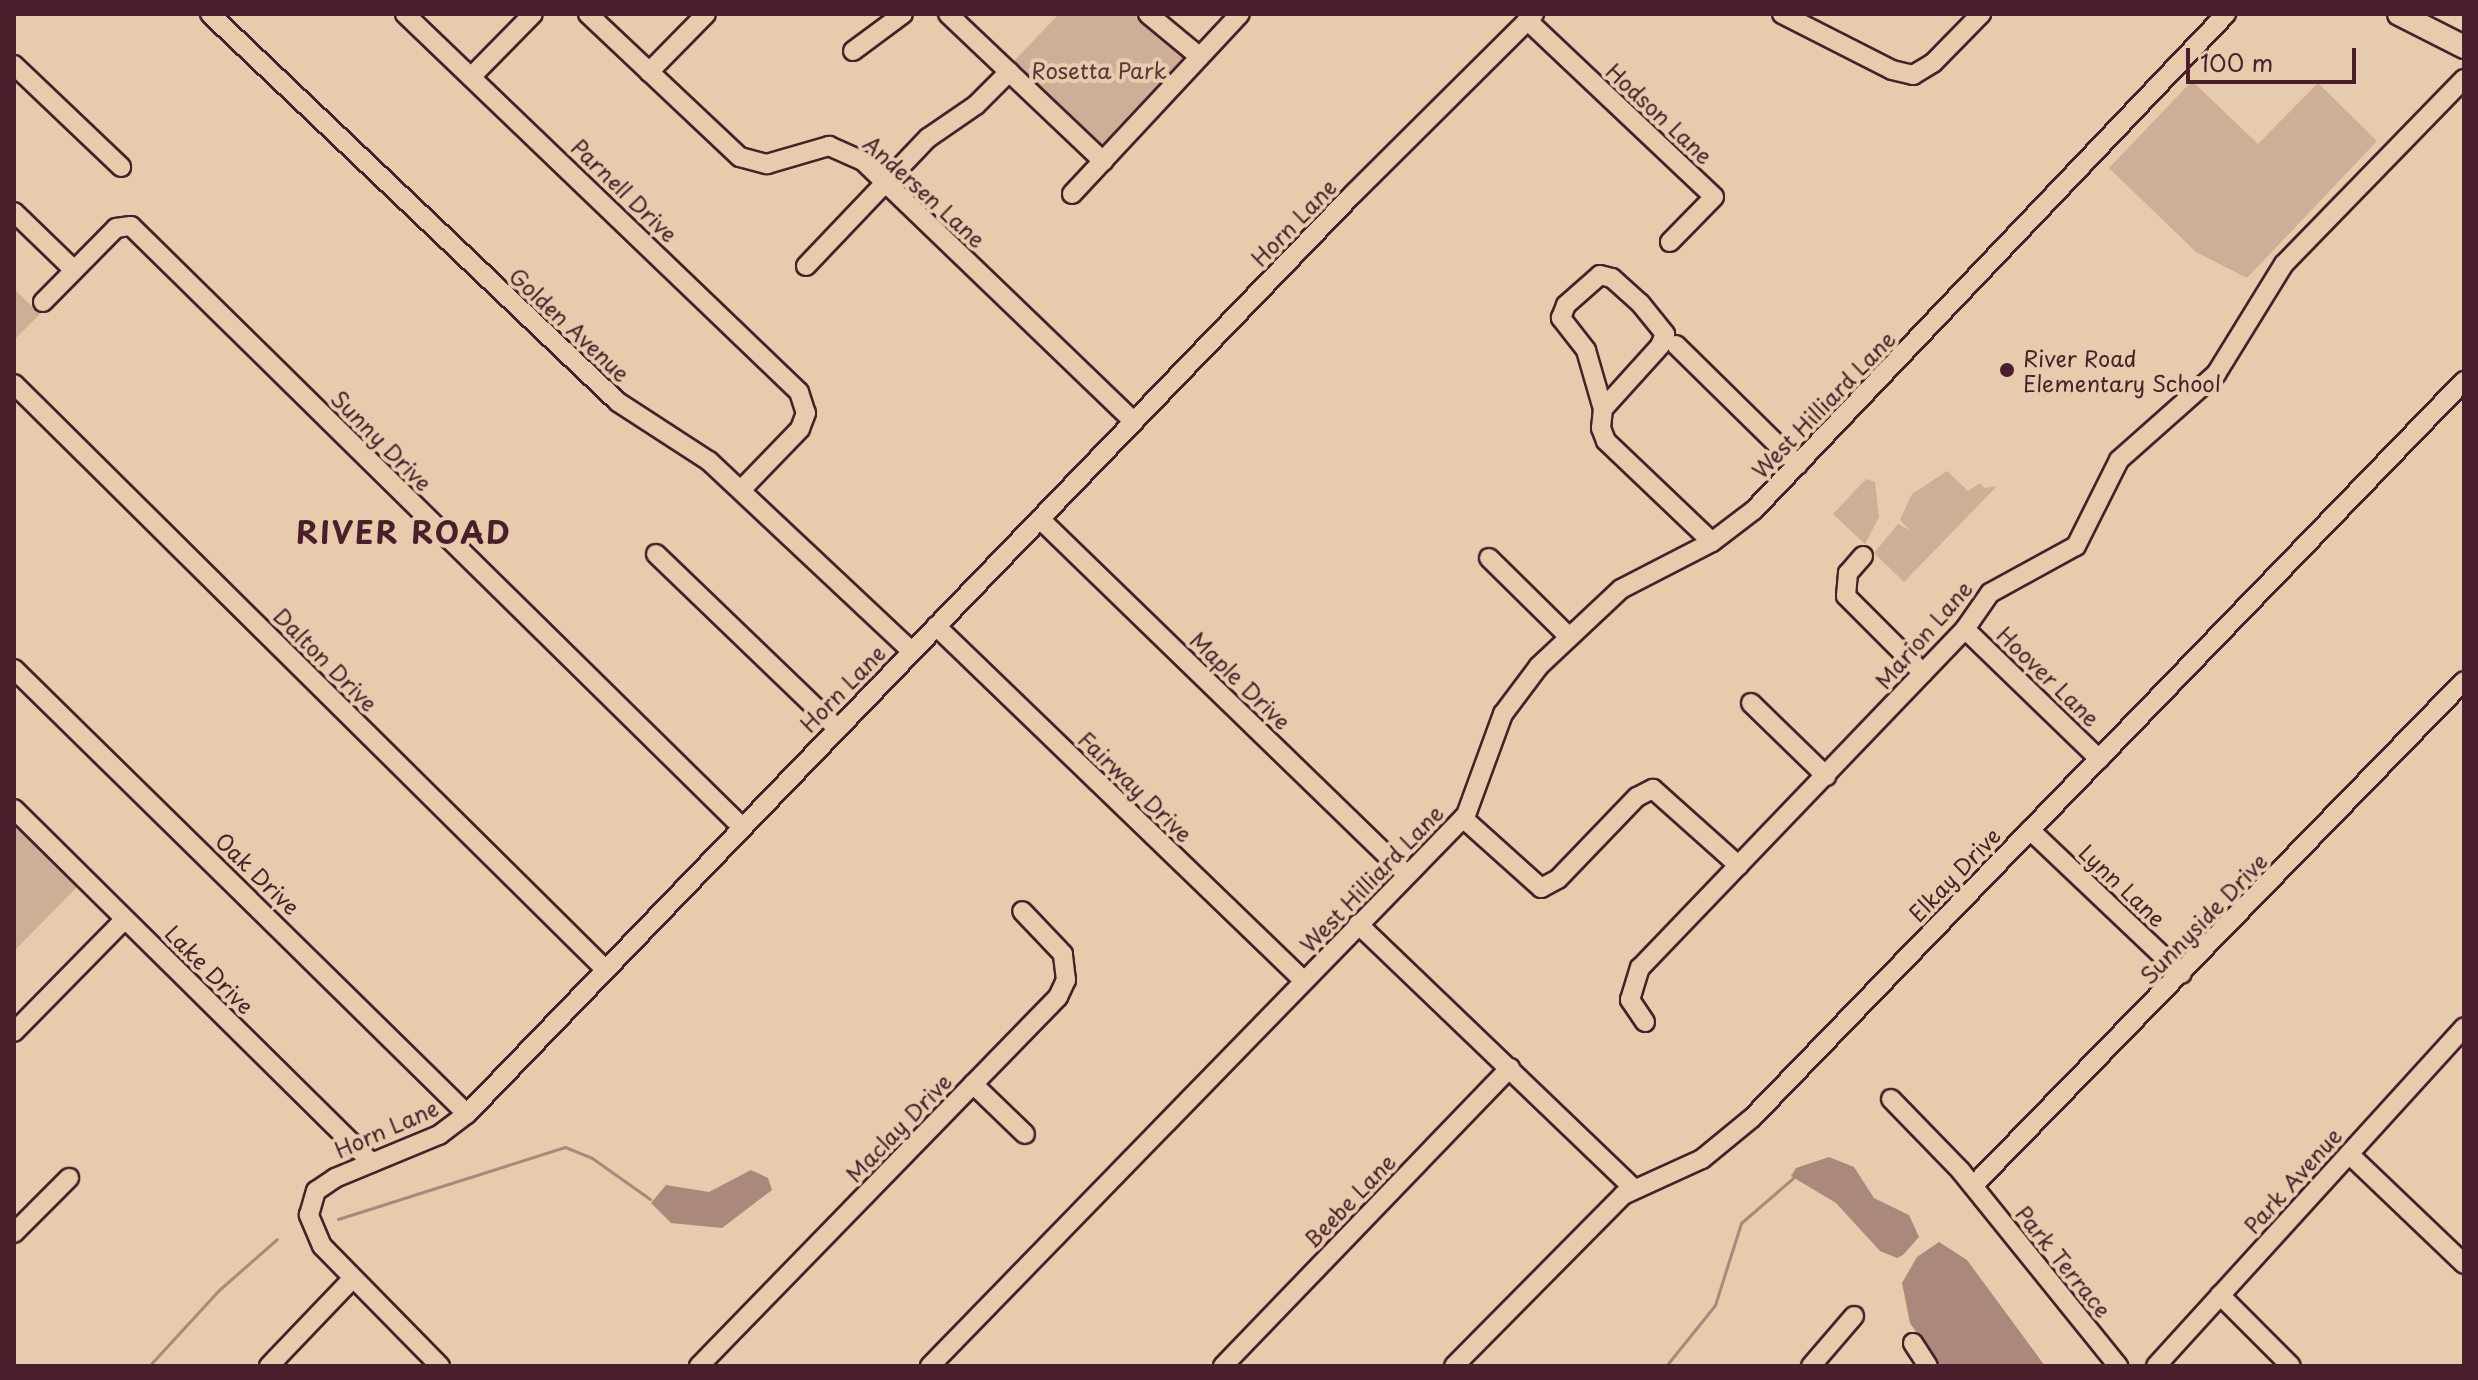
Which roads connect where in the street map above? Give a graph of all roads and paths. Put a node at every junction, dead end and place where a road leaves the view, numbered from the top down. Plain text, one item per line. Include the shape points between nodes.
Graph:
1 (210, 14) edge
2 (405, 14) edge
3 (533, 14) edge
4 (588, 14) edge
5 (706, 14) edge
6 (903, 14) edge
7 (948, 14) edge
8 (1148, 14) edge
9 (1240, 14) edge
10 (1981, 14) edge
11 (2226, 14) edge
12 (2399, 14) edge
13 (1792, 16) edge
14 (1531, 17) edge
15 (2462, 42) edge
16 (853, 51) dead end
17 (1200, 57) junction
18 (14, 65) edge
19 (649, 72) junction
20 (1009, 72) junction
21 (471, 77) junction
22 (2464, 79) edge
23 (1103, 161) junction
24 (121, 167) dead end
25 (885, 183) junction
26 (1072, 194) dead end
27 (14, 212) edge
28 (1670, 242) dead end
29 (806, 266) dead end
30 (74, 270) junction
31 (43, 302) dead end
32 (1676, 345) dead end
33 (2464, 381) edge
34 (14, 384) edge
35 (1603, 409) junction
36 (1134, 422) junction
37 (1798, 465) junction
38 (741, 490) junction
39 (1040, 519) junction
40 (1712, 542) junction
41 (656, 554) dead end
42 (1863, 556) dead end
43 (1489, 558) dead end
44 (936, 626) junction
45 (1965, 629) junction
46 (1569, 637) junction
47 (911, 651) junction
48 (14, 669) edge
49 (1923, 673) junction
50 (2464, 681) edge
51 (1751, 703) dead end
52 (837, 728) junction
53 (2099, 759) junction
54 (1826, 776) junction
55 (14, 809) edge
56 (1463, 818) junction
57 (742, 827) junction
58 (2030, 830) junction
59 (1739, 866) junction
60 (1407, 875) junction
61 (1022, 911) dead end
62 (125, 919) junction
63 (1358, 924) junction
64 (605, 969) junction
65 (2182, 974) junction
66 (1304, 981) junction
67 (1645, 1022) dead end
68 (2464, 1027) edge
69 (14, 1032) edge
70 (1510, 1068) junction
71 (973, 1084) junction
72 (1891, 1099) dead end
73 (467, 1114) junction
74 (1025, 1134) dead end
75 (2349, 1154) junction
76 (372, 1163) junction
77 (69, 1178) dead end
78 (1973, 1186) junction
79 (1633, 1188) junction
80 (14, 1233) edge
81 (2464, 1264) edge
82 (352, 1279) junction
83 (2220, 1295) junction
84 (1854, 1316) dead end
85 (1913, 1343) dead end
86 (269, 1366) edge
87 (440, 1366) edge
88 (699, 1366) edge
89 (930, 1366) edge
90 (1223, 1366) edge
91 (1454, 1366) edge
92 (1811, 1366) edge
93 (1928, 1366) edge
94 (2118, 1366) edge
95 (2156, 1366) edge
96 (2291, 1366) edge

1 - 38 street, Golden Avenue via 609,394 696,451
2 - 21 street, Parnell Drive
3 - 21 street
4 - 19 street, Andersen Lane
5 - 19 street
6 - 16 street
7 - 20 street
8 - 17 street
9 - 17 street
10 - 13 street via 1918,73 1892,70
11 - 37 street, West Hilliard Lane
12 - 15 main road
14 - 28 street, Hodson Lane via 1714,197
14 - 36 street, Horn Lane
17 - 23 street
18 - 24 street
19 - 25 street, Andersen Lane via 752,163 781,162 817,146 840,148
20 - 23 street
20 - 25 street via 976,105 939,128
21 - 38 street, Parnell Drive via 788,380 805,406 795,434
22 - 45 street, Marion Lane via 2284,264 2216,374 2119,460 2076,546 1990,593
23 - 26 street
25 - 29 street
25 - 36 street, Andersen Lane
27 - 30 street
30 - 31 street
30 - 57 street, Sunny Drive via 124,224
32 - 37 street
33 - 53 street, Elkay Drive
34 - 64 street, Dalton Drive
35 - 35 street via 1586,350 1561,318 1566,305 1600,275 1612,278 1640,303 1665,334
35 - 40 street via 1606,441
36 - 39 street, Horn Lane
37 - 40 street, West Hilliard Lane
38 - 47 street, Golden Avenue
39 - 44 street, Horn Lane
39 - 60 street, Maple Drive
40 - 46 street, West Hilliard Lane via 1636,579
41 - 52 street
42 - 49 street via 1848,573 1846,596
43 - 46 street
44 - 47 street, Horn Lane
44 - 66 street, Fairway Drive
45 - 49 street, Marion Lane
45 - 53 street, Hoover Lane
46 - 56 street, West Hilliard Lane via 1509,703 1478,793
47 - 52 street, Horn Lane
48 - 73 street, Oak Drive
49 - 54 street, Marion Lane
50 - 65 street, Sunnyside Drive
51 - 54 street
52 - 57 street, Horn Lane
53 - 58 street, Elkay Drive
54 - 59 street, Marion Lane
55 - 62 street, Lake Drive
56 - 59 street via 1536,893 1558,879 1652,784
56 - 60 street, West Hilliard Lane
57 - 64 street, Horn Lane
58 - 65 street, Lynn Lane
58 - 79 street, Elkay Drive via 1738,1131 1702,1159
59 - 67 street, Marion Lane via 1634,975 1630,1000
60 - 63 street, West Hilliard Lane
61 - 71 street, Maclay Drive via 1061,950 1066,980 1058,997
62 - 69 street
62 - 76 street, Lake Drive
63 - 66 street, West Hilliard Lane
63 - 70 street
64 - 73 street, Horn Lane
65 - 78 street, Sunnyside Drive
66 - 89 street, West Hilliard Lane
68 - 75 street, Park Avenue
70 - 79 street
70 - 90 street, Beebe Lane
71 - 74 street
71 - 88 street, Maclay Drive
72 - 78 street, Park Terrace
73 - 76 street, Horn Lane via 439,1135
75 - 81 street
75 - 83 street, Park Avenue
76 - 82 street, Horn Lane via 320,1187 310,1209 322,1246
77 - 80 street
78 - 94 street, Park Terrace
79 - 91 street, Elkay Drive
82 - 86 street
82 - 87 street, Horn Lane
83 - 95 street, Park Avenue
83 - 96 street
84 - 92 street
85 - 93 street

